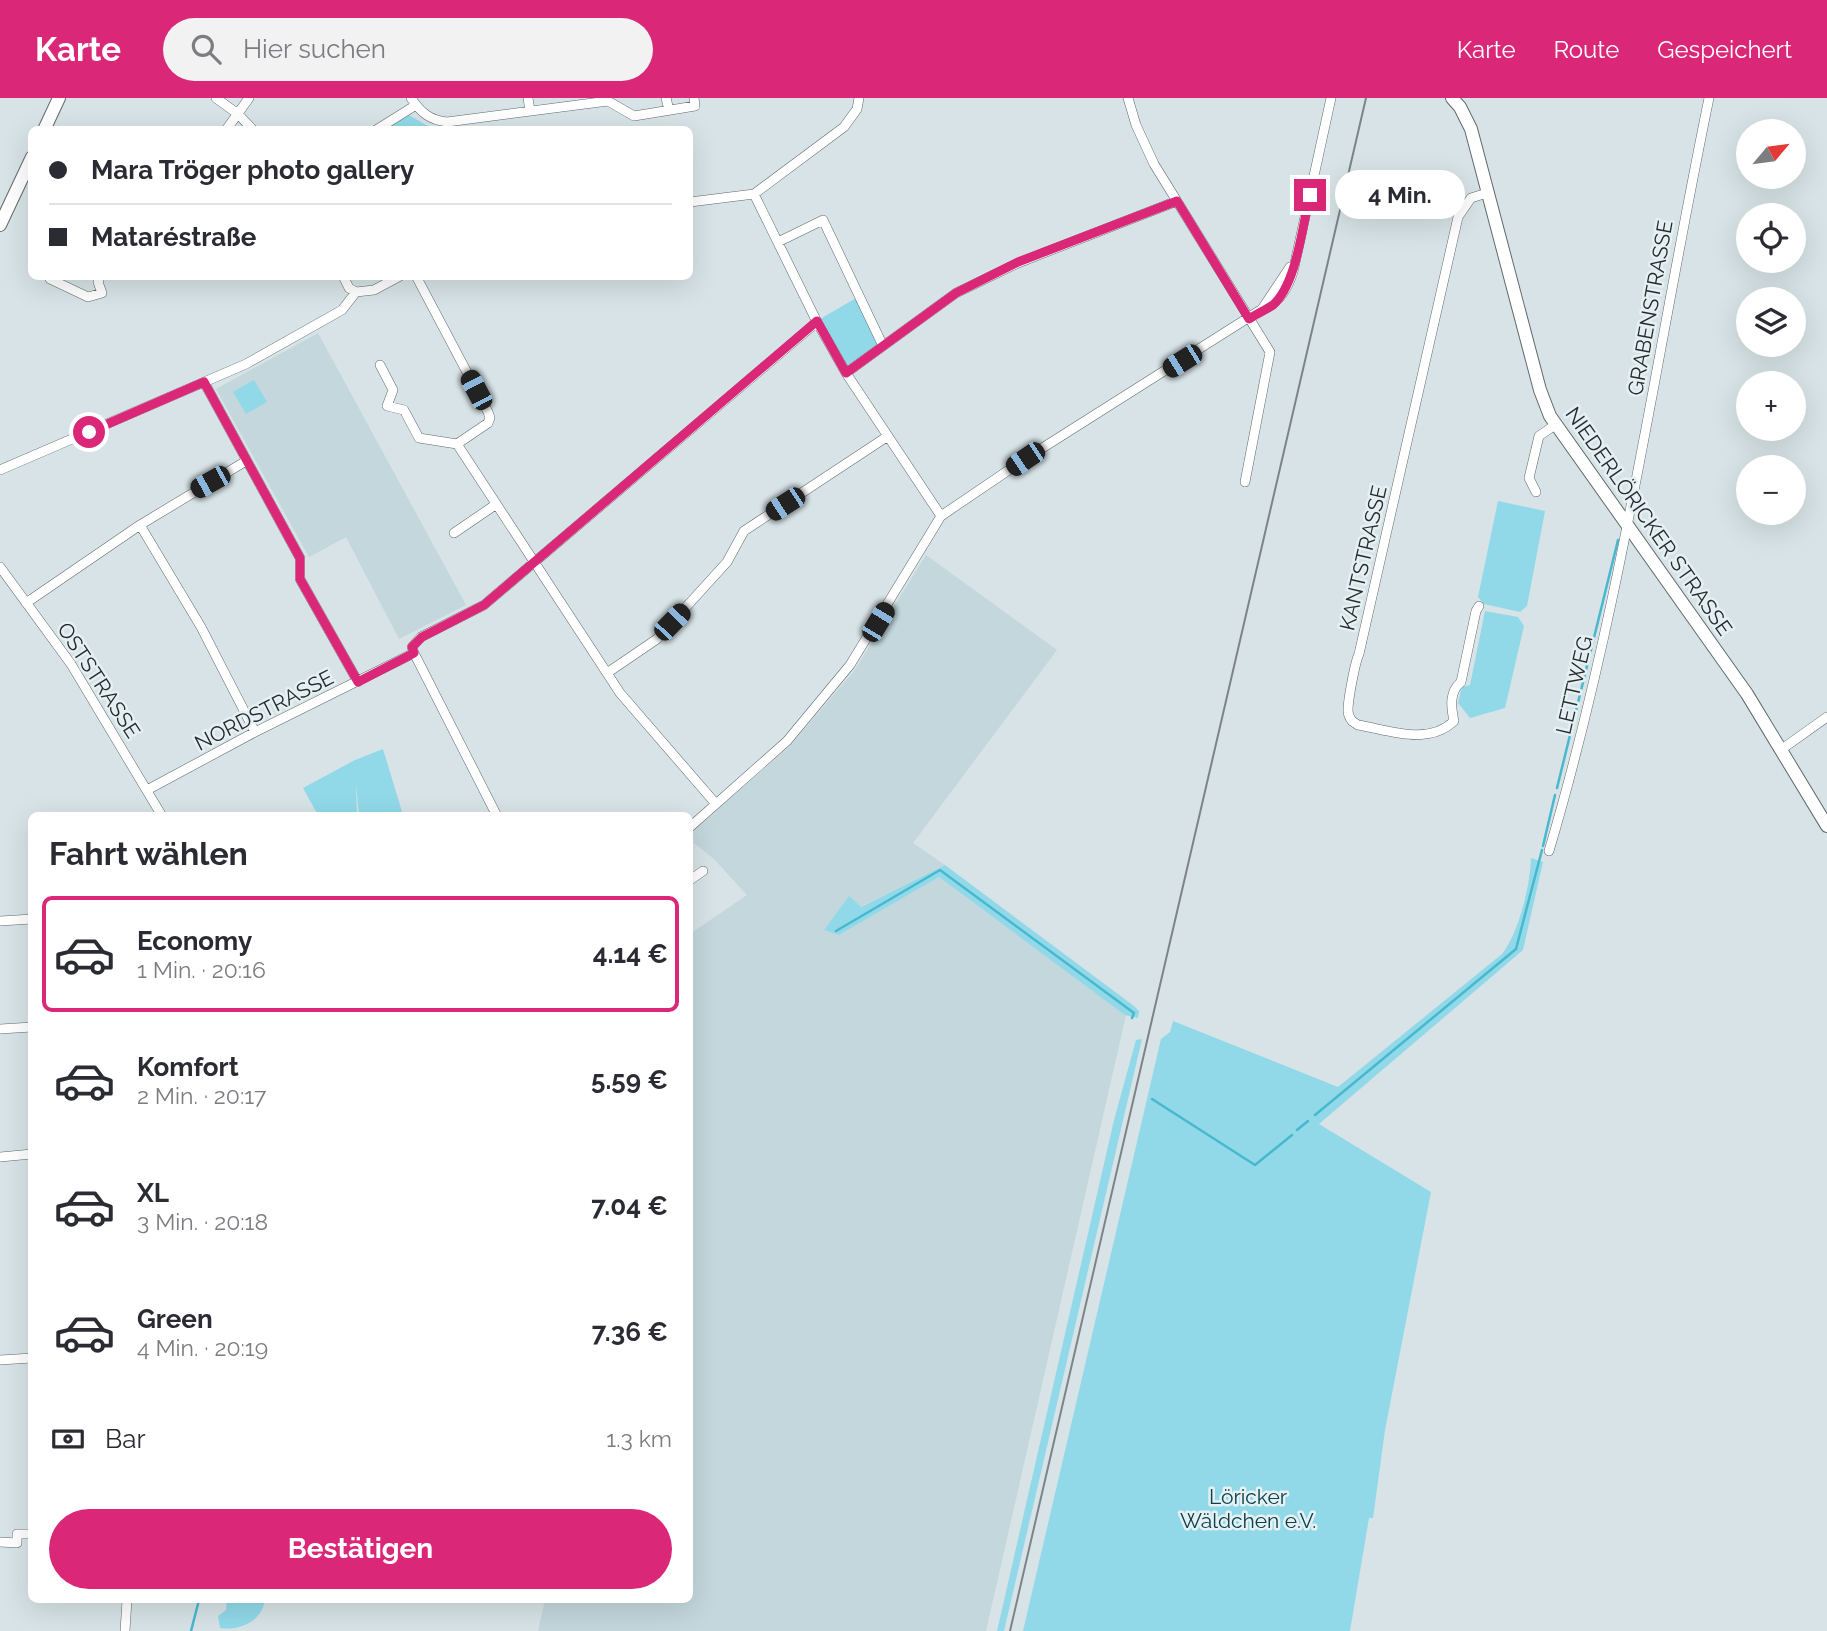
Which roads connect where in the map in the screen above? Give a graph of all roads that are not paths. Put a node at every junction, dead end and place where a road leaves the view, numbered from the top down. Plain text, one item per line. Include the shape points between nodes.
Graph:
1 (59, 98) edge
2 (216, 98) edge
3 (249, 98) edge
4 (528, 98) edge
5 (666, 98) edge
6 (694, 98) edge
7 (859, 98) edge
8 (1128, 98) edge
9 (1331, 98) edge
10 (1709, 98) edge
11 (1455, 99) edge
12 (414, 102) edge
13 (668, 110) junction
14 (530, 111) junction
15 (239, 114) junction
16 (46, 126) edge
17 (229, 126) edge
18 (250, 126) edge
19 (381, 126) edge
20 (28, 166) edge
21 (1487, 193) junction
22 (754, 194) junction
23 (1177, 201) junction
24 (693, 202) edge
25 (0, 225) edge
26 (778, 242) junction
27 (52, 280) edge
28 (99, 280) edge
29 (345, 280) edge
30 (392, 280) edge
31 (417, 280) edge
32 (356, 292) junction
33 (1249, 319) junction
34 (817, 321) junction
35 (883, 346) junction
36 (380, 365) dead end
37 (846, 373) junction
38 (204, 382) junction
39 (1555, 425) junction
40 (888, 436) junction
41 (457, 444) junction
42 (246, 461) junction
43 (0, 470) edge
44 (1245, 482) dead end
45 (1536, 492) dead end
46 (495, 505) junction
47 (941, 516) junction
48 (139, 525) junction
49 (1627, 525) junction
50 (454, 533) dead end
51 (533, 563) junction
52 (0, 567) edge
53 (26, 603) junction
54 (1479, 606) dead end
55 (414, 653) junction
56 (607, 673) junction
57 (358, 682) junction
58 (1827, 717) edge
59 (255, 732) junction
60 (1782, 749) junction
61 (147, 790) junction
62 (716, 804) junction
63 (160, 812) edge
64 (495, 812) edge
65 (693, 824) edge
66 (1827, 826) edge
67 (1549, 851) dead end
68 (704, 871) dead end
69 (693, 878) edge
70 (28, 919) edge
71 (0, 921) edge
72 (28, 1027) edge
73 (0, 1029) edge
74 (28, 1154) edge
75 (0, 1157) edge
76 (28, 1358) edge
77 (0, 1360) edge
78 (28, 1534) edge
79 (0, 1542) edge
80 (127, 1603) edge
81 (125, 1631) edge

1 - 16 main road
2 - 15 street
3 - 15 street
4 - 14 street
5 - 13 street
6 - 13 street via 695,106
7 - 22 street via 844,127
8 - 23 street via 1145,147
9 - 33 street via 1288,286 1270,307
10 - 49 street, GRABENSTRASSE
11 - 21 main road, NIEDERLÖRICKER STRASSE via 1471,129
12 - 14 street via 433,120 447,122
12 - 19 street
13 - 14 street via 634,116 608,101
15 - 17 street
15 - 18 street
20 - 25 main road
21 - 39 main road, NIEDERLÖRICKER STRASSE via 1540,390
21 - 54 street, KANTSTRASSE via 1471,198 1458,217 1355,664 1348,709 1352,721 1426,736 1446,729 1454,721 1455,687 1461,682
22 - 24 street
22 - 26 street
23 - 33 street
23 - 35 street via 1018,262 956,293
26 - 34 street
26 - 35 street via 823,220
27 - 28 street via 88,297 102,293
29 - 32 street
30 - 32 street
31 - 41 street via 490,418
32 - 38 street via 342,310
33 - 44 street via 1270,352
33 - 47 street
34 - 37 street
34 - 51 street, NORDSTRASSE
35 - 37 street
36 - 41 street via 393,390 387,406 404,410 419,438
37 - 40 street
38 - 42 street
38 - 43 street
39 - 45 street via 1537,439 1529,478
39 - 49 main road, NIEDERLÖRICKER STRASSE
40 - 47 street
40 - 56 street via 744,531 727,562 657,639
41 - 46 street
42 - 48 street
42 - 57 street via 300,558 300,579
46 - 50 street
46 - 51 street
47 - 62 street via 850,665 787,741
48 - 53 street
48 - 59 street via 201,627
49 - 60 main road, NIEDERLÖRICKER STRASSE
49 - 67 street, LETTWEG via 1592,692
51 - 55 street, NORDSTRASSE via 484,605 422,637 412,647
51 - 56 street
52 - 53 street, OSTSTRASSE
53 - 61 street, OSTSTRASSE via 71,664
55 - 57 street, NORDSTRASSE
55 - 64 street
56 - 62 street
57 - 59 street, NORDSTRASSE
58 - 60 street
59 - 61 street, NORDSTRASSE
60 - 66 main road, NIEDERLÖRICKER STRASSE
61 - 63 street, OSTSTRASSE
62 - 65 street
68 - 69 street
70 - 71 street
72 - 73 street
74 - 75 street
76 - 77 street
78 - 79 street via 17,1534 17,1543
80 - 81 street

